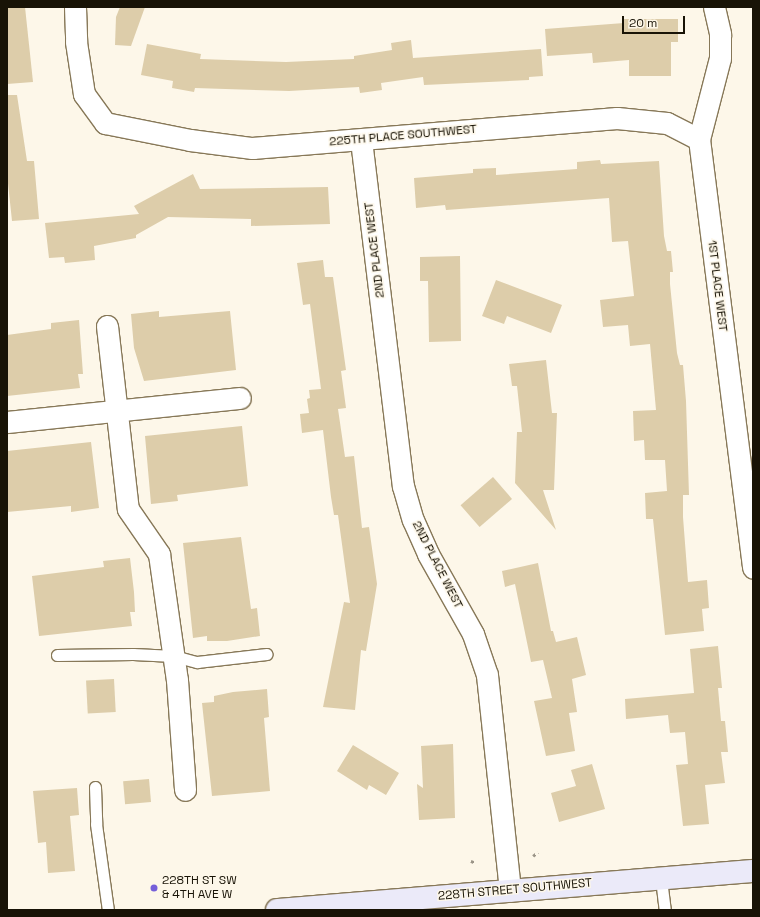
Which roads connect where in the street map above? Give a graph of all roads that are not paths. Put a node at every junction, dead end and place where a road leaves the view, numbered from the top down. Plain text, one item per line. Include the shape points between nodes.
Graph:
1 (75, 7) edge
2 (714, 7) edge
3 (699, 139) junction
4 (361, 140) junction
5 (107, 326) dead end
6 (240, 398) dead end
7 (116, 411) junction
8 (7, 422) edge
9 (753, 568) edge
10 (267, 654) dead end
11 (57, 655) dead end
12 (174, 656) junction
13 (95, 787) dead end
14 (185, 790) dead end
15 (753, 871) edge
16 (661, 878) junction
17 (510, 891) junction
18 (108, 910) edge
19 (277, 910) edge
20 (665, 910) edge

1 - 4 street, 225TH PLACE SOUTHWEST via 76,42 84,94 105,123 190,140 252,148
2 - 3 street, 1ST PLACE WEST via 720,34 720,58
3 - 4 street, 225TH PLACE SOUTHWEST via 667,123 617,118
3 - 9 street, 1ST PLACE WEST
4 - 17 street, 2ND PLACE WEST via 403,486 413,520 428,554 473,634 487,675
5 - 7 street
6 - 7 street
7 - 8 street
7 - 12 street via 128,509 159,554
10 - 12 lane via 197,662
11 - 12 lane
12 - 14 street
13 - 18 lane via 96,824
15 - 16 main road, 228TH STREET SOUTHWEST
16 - 17 main road, 228TH STREET SOUTHWEST
16 - 20 lane
17 - 19 main road, 228TH STREET SOUTHWEST

